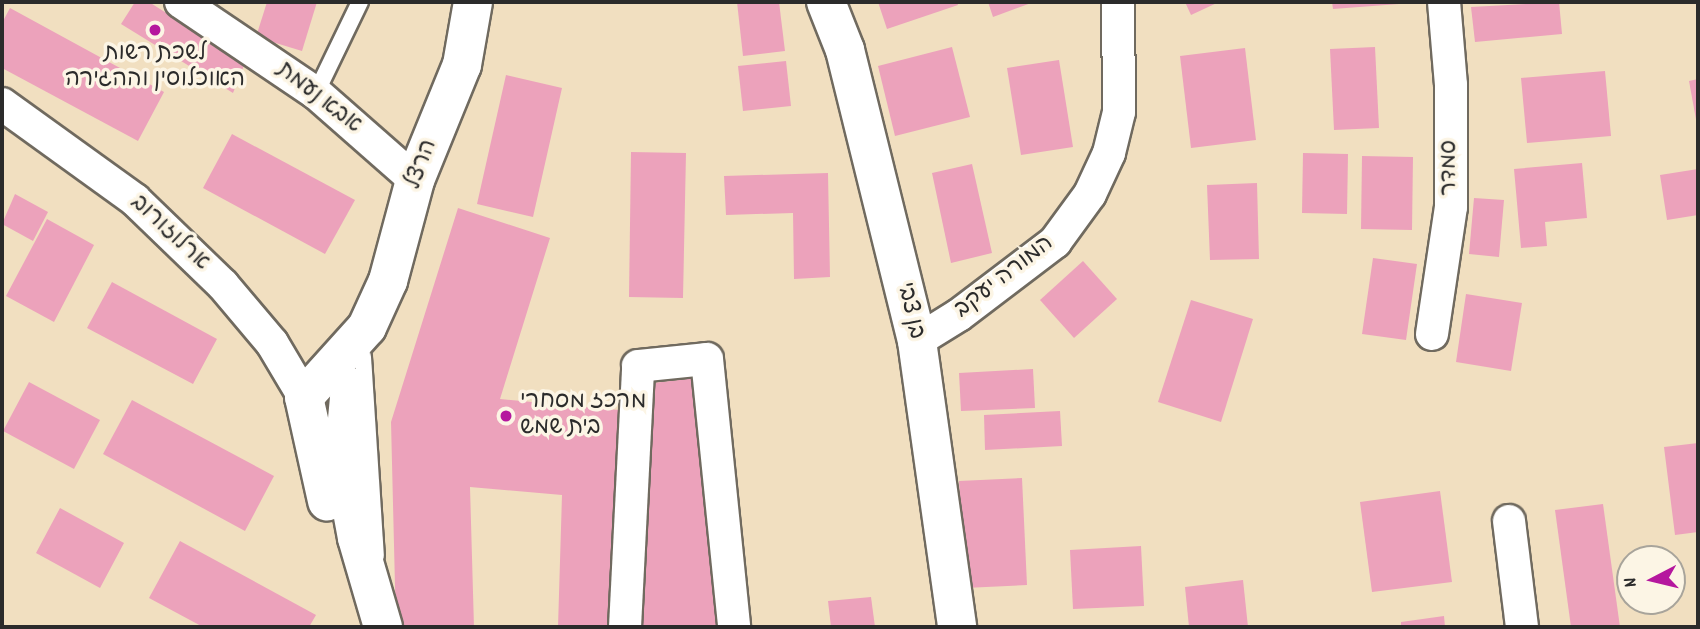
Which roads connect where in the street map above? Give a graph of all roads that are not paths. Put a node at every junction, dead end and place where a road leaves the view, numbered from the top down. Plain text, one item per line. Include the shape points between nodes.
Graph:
1 (181, 2) edge
2 (360, 2) edge
3 (473, 2) edge
4 (826, 2) edge
5 (1118, 2) edge
6 (1444, 2) edge
7 (316, 93) junction
8 (2, 104) edge
9 (415, 180) junction
10 (1432, 334) dead end
11 (917, 341) junction
12 (360, 357) junction
13 (304, 397) junction
14 (1509, 522) dead end
15 (372, 618) edge
16 (965, 626) edge
17 (625, 627) edge
18 (734, 627) edge
19 (1522, 627) edge

1 - 7 street, אבא נעמת
2 - 7 lane
3 - 9 street, הרצל via 462,65
4 - 11 street, בן צבי via 845,50
5 - 11 street, המורה יעקב via 1119,112 1110,153 1090,194 1055,242 970,308
6 - 10 street, סמדר via 1451,85 1451,207
7 - 9 street, אבא נעמת
8 - 13 street, ארלוזורוב via 145,209 223,285 272,343
9 - 12 street, הרצל via 388,281
11 - 16 street, בן צבי
12 - 13 street, הרצל
12 - 13 street via 333,398
12 - 15 street, הרצל via 343,463
13 - 15 street, הרצל
14 - 19 street
17 - 18 street via 638,366 707,359

